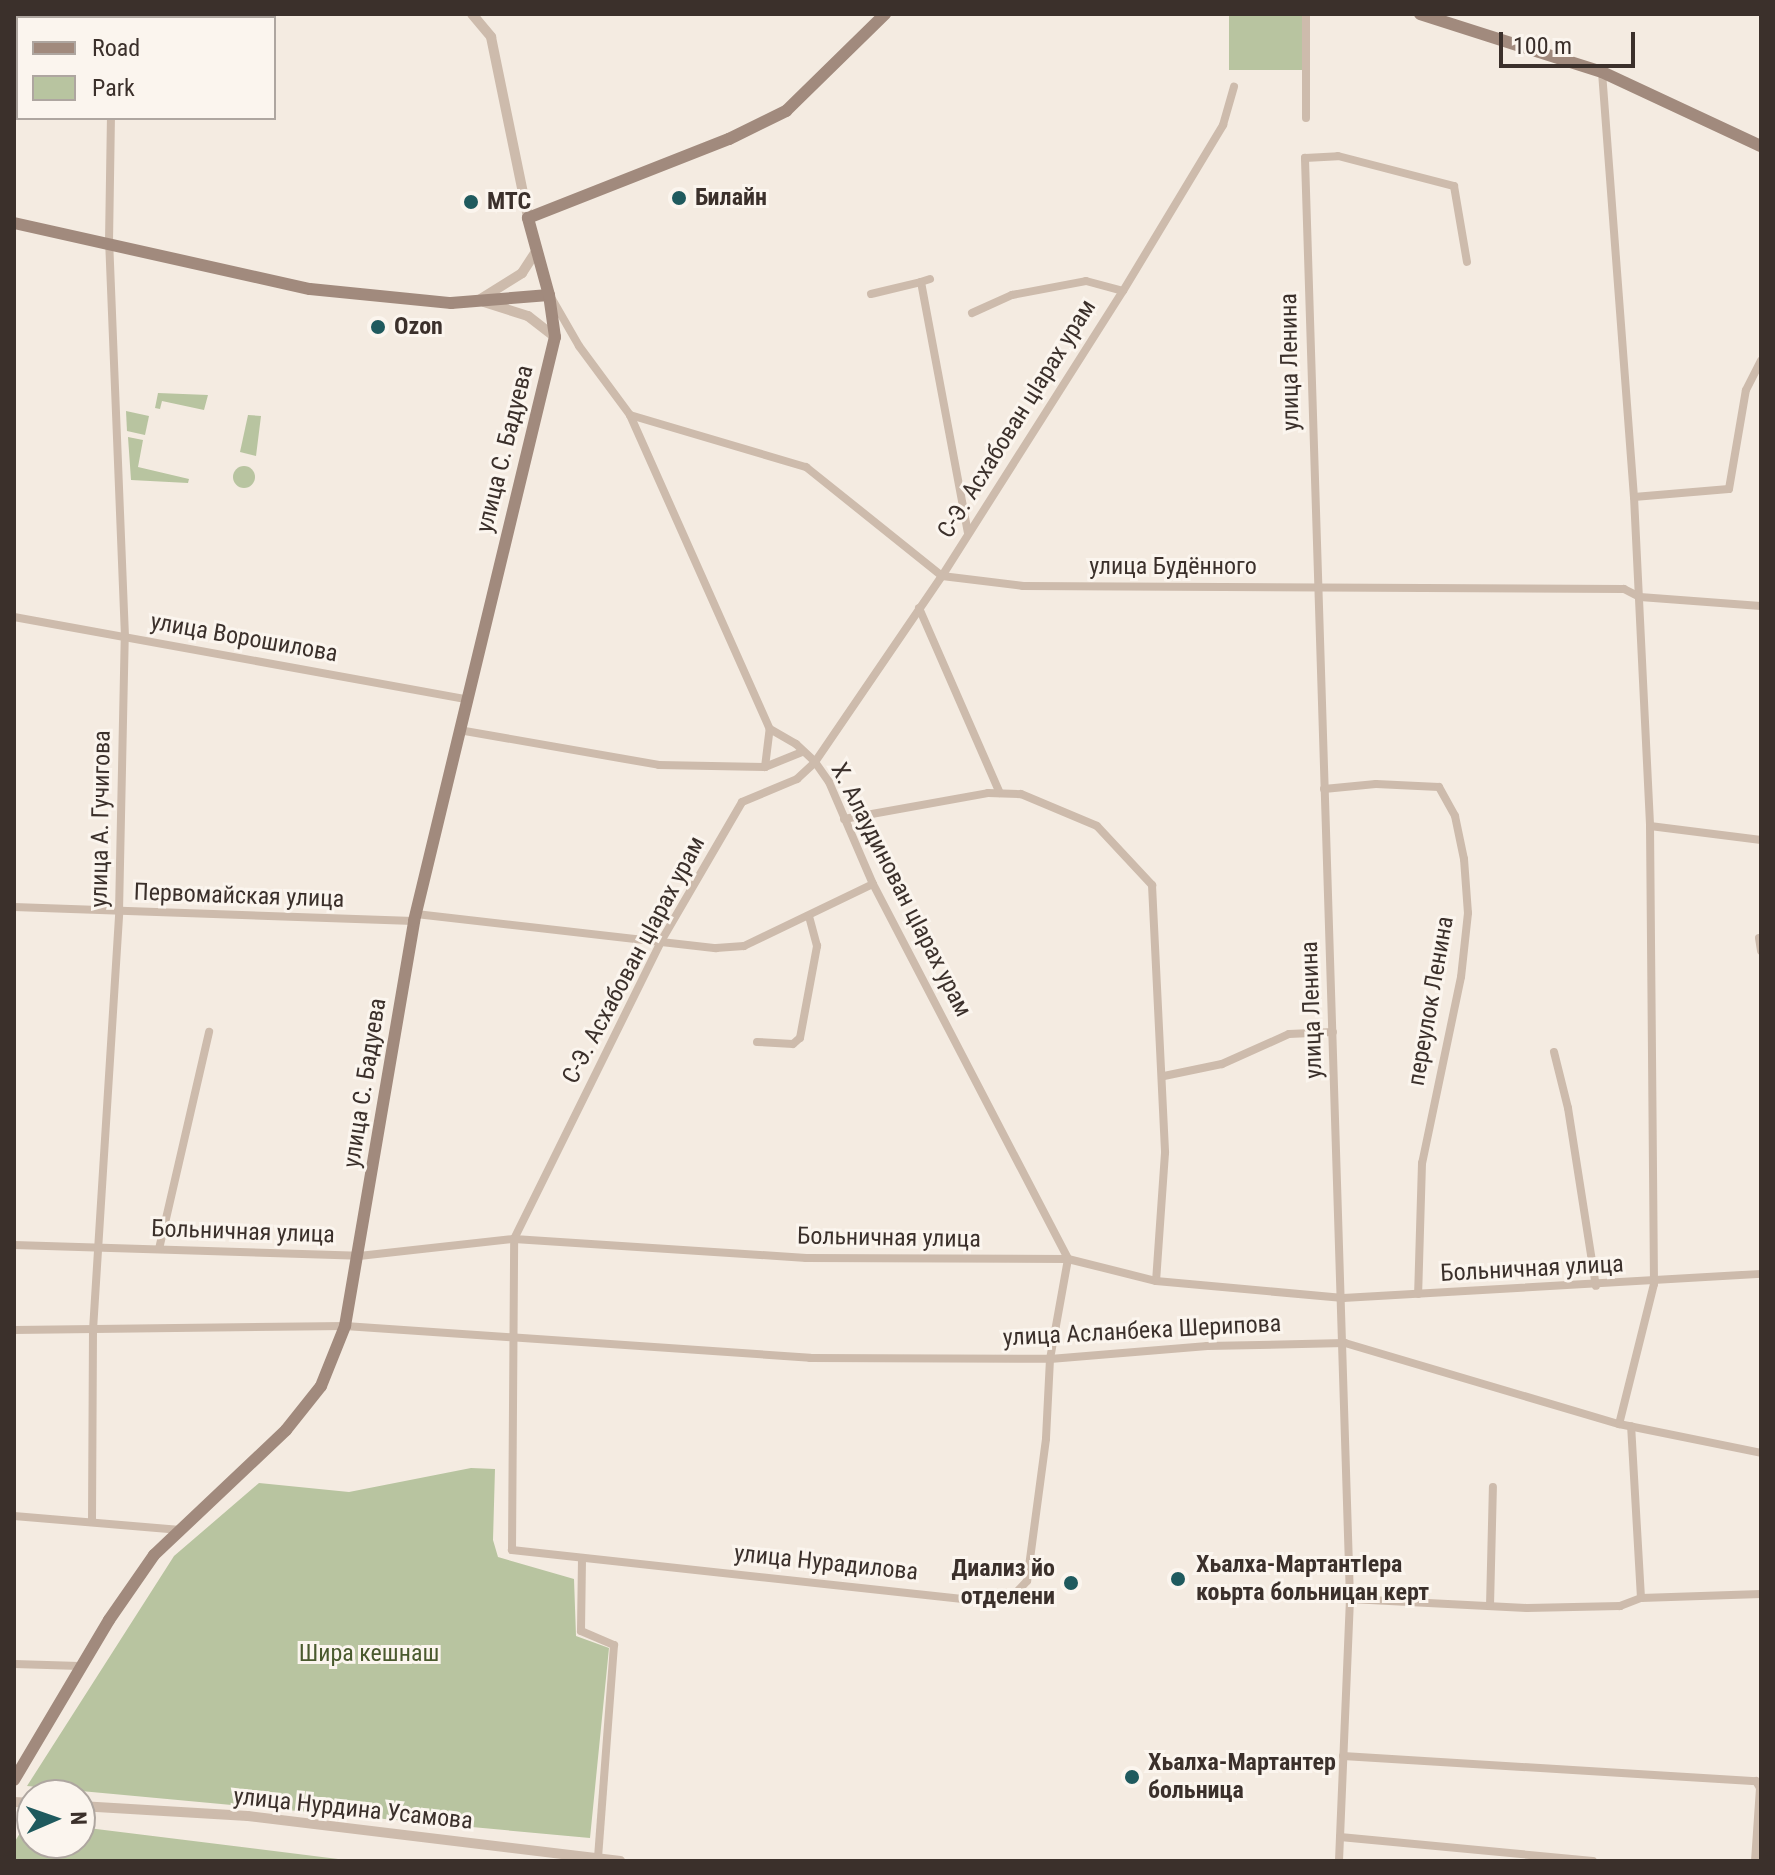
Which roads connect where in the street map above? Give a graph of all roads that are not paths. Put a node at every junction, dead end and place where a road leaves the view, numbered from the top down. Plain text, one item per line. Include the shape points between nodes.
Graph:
1 (472, 14) edge
2 (885, 14) edge
3 (1306, 14) edge
4 (1420, 14) edge
5 (1602, 72) junction
6 (1234, 87) dead end
7 (1306, 118) dead end
8 (111, 120) edge
9 (1761, 146) edge
10 (528, 218) junction
11 (14, 223) edge
12 (109, 242) junction
13 (537, 250) junction
14 (1467, 262) dead end
15 (1123, 291) junction
16 (871, 294) dead end
17 (549, 295) junction
18 (479, 300) junction
19 (972, 313) dead end
20 (555, 337) junction
21 (1761, 361) edge
22 (630, 415) junction
23 (1634, 497) junction
24 (968, 533) junction
25 (942, 576) junction
26 (1315, 587) junction
27 (1640, 597) junction
28 (1761, 606) edge
29 (919, 608) junction
30 (14, 617) edge
31 (125, 637) junction
32 (466, 699) junction
33 (770, 729) junction
34 (459, 730) junction
35 (802, 752) junction
36 (815, 762) junction
37 (765, 767) junction
38 (1324, 789) junction
39 (1000, 793) junction
40 (844, 819) junction
41 (1650, 826) junction
42 (1761, 840) edge
43 (873, 884) junction
44 (14, 907) edge
45 (119, 912) junction
46 (415, 918) junction
47 (810, 919) junction
48 (1759, 938) dead end
49 (660, 943) junction
50 (1761, 951) edge
51 (209, 1032) dead end
52 (1333, 1032) junction
53 (757, 1042) dead end
54 (1554, 1052) dead end
55 (1164, 1076) junction
56 (514, 1239) junction
57 (14, 1245) edge
58 (98, 1248) junction
59 (159, 1249) junction
60 (359, 1256) junction
61 (1068, 1259) junction
62 (1761, 1274) edge
63 (1156, 1281) junction
64 (1654, 1284) junction
65 (1596, 1286) junction
66 (1418, 1294) junction
67 (1343, 1298) junction
68 (345, 1326) junction
69 (14, 1330) edge
70 (93, 1330) junction
71 (511, 1336) junction
72 (1345, 1343) junction
73 (1050, 1359) junction
74 (1619, 1424) junction
75 (1631, 1426) junction
76 (1761, 1453) edge
77 (1493, 1487) dead end
78 (14, 1516) edge
79 (92, 1521) junction
80 (180, 1530) junction
81 (582, 1559) junction
82 (1761, 1594) edge
83 (1641, 1598) junction
84 (1350, 1599) junction
85 (1490, 1606) junction
86 (14, 1664) edge
87 (80, 1666) junction
88 (1343, 1756) junction
89 (14, 1780) edge
90 (96, 1807) edge
91 (1340, 1837) junction
92 (598, 1858) junction
93 (620, 1861) edge
94 (1339, 1861) edge
95 (1593, 1861) edge
96 (1755, 1861) edge

1 - 10 street via 491,37
2 - 10 main road via 786,111 729,139
3 - 7 street
4 - 5 main road
5 - 9 main road
5 - 23 street
6 - 15 street, С-Э. Асхабован цIарах урам via 1223,125
8 - 12 street, улица А. Гучигова
10 - 13 main road, улица С. Бадуева
11 - 12 main road
12 - 18 main road via 310,289 451,303
12 - 31 street, улица А. Гучигова
13 - 17 main road, улица С. Бадуева
13 - 18 street via 522,273
14 - 26 street, улица Ленина via 1454,186 1338,156 1305,158
15 - 19 street via 1086,281 1012,295
15 - 24 street, С-Э. Асхабован цIарах урам
16 - 24 street via 926,281
17 - 18 main road
17 - 20 main road, улица С. Бадуева
17 - 22 street
18 - 20 street via 528,316
20 - 32 main road, улица С. Бадуева
21 - 23 street via 1746,390 1729,489
22 - 25 street via 806,467
22 - 33 street
23 - 27 street
24 - 25 street, С-Э. Асхабован цIарах урам
25 - 26 street, улица Будённого via 1023,586
25 - 29 street, С-Э. Асхабован цIарах урам
26 - 27 street, улица Будённого via 1624,589
26 - 38 street, улица Ленина
27 - 28 street, улица Будённого
27 - 41 street
29 - 36 street, С-Э. Асхабован цIарах урам
29 - 39 street
30 - 31 street, улица Ворошилова
31 - 32 street, улица Ворошилова
31 - 45 street, улица А. Гучигова
32 - 34 main road, улица С. Бадуева
33 - 35 street, Х. Алаудинован цIарах урам
33 - 37 street
34 - 37 street via 659,765
34 - 46 main road, улица С. Бадуева
35 - 36 street, Х. Алаудинован цIарах урам
35 - 37 street
36 - 40 street, Х. Алаудинован цIарах урам
36 - 49 street, С-Э. Асхабован цIарах урам via 797,779 742,802
38 - 52 street, улица Ленина
38 - 66 street, переулок Ленина via 1376,784 1439,787 1455,816 1464,859 1468,913 1461,977 1422,1163
39 - 40 street
39 - 55 street via 1021,794 1097,826 1152,885
40 - 43 street, Х. Алаудинован цIарах урам
41 - 42 street
41 - 64 street
43 - 47 street, Первомайская улица
43 - 61 street, Х. Алаудинован цIарах урам
44 - 45 street, Первомайская улица
45 - 46 street, Первомайская улица
45 - 58 street, улица А. Гучигова
46 - 49 street, Первомайская улица
46 - 60 main road, улица С. Бадуева
47 - 49 street, Первомайская улица via 744,946
47 - 53 street via 817,946 800,1038 793,1044
48 - 50 street
49 - 56 street, С-Э. Асхабован цIарах урам
51 - 59 street
52 - 55 street via 1289,1034 1222,1064
52 - 67 street, улица Ленина
54 - 65 street
55 - 63 street via 1165,1153
56 - 60 street, Больничная улица
56 - 61 street, Больничная улица via 806,1258
56 - 71 street, С-Э. Асхабован цIарах урам
57 - 58 street, Больничная улица
58 - 59 street, Больничная улица
58 - 70 street, улица А. Гучигова
59 - 60 street, Больничная улица
60 - 68 main road, улица С. Бадуева
61 - 63 street, Больничная улица
61 - 73 street
62 - 64 street, Больничная улица
63 - 67 street, Больничная улица
64 - 65 street, Больничная улица
64 - 74 street
65 - 66 street, Больничная улица
66 - 67 street, Больничная улица
67 - 72 street, улица Ленина
68 - 70 street, улица Асланбека Шерипова
68 - 71 street, улица Асланбека Шерипова
68 - 80 main road, улица С. Бадуева via 321,1386 304,1408
69 - 70 street, улица Асланбека Шерипова
70 - 79 street, улица А. Гучигова
71 - 73 street, улица Асланбека Шерипова via 810,1358
71 - 81 street, С-Э. Асхабован цIарах урам via 508,1544 529,1554
72 - 73 street, улица Асланбека Шерипова via 1207,1346
72 - 74 street, улица Асланбека Шерипова
72 - 84 street, улица Ленина
73 - 81 street, улица Нурадилова via 1046,1439 1027,1581 1010,1599 981,1601
74 - 75 street, улица Асланбека Шерипова
75 - 76 street, улица Асланбека Шерипова
75 - 83 street
77 - 85 street
78 - 79 street
79 - 80 street
80 - 87 main road, улица С. Бадуева via 154,1555
81 - 92 street via 581,1631 614,1645
82 - 83 street
83 - 85 street via 1620,1606
84 - 85 street
84 - 88 street, улица Ленина
86 - 87 street
87 - 89 main road, улица С. Бадуева
88 - 91 street, улица Ленина
88 - 96 street via 1756,1781 1760,1788
90 - 92 street, улица Нурдина Усамова via 248,1816
91 - 94 street, улица Ленина
91 - 95 street
92 - 93 street, улица Нурдина Усамова

